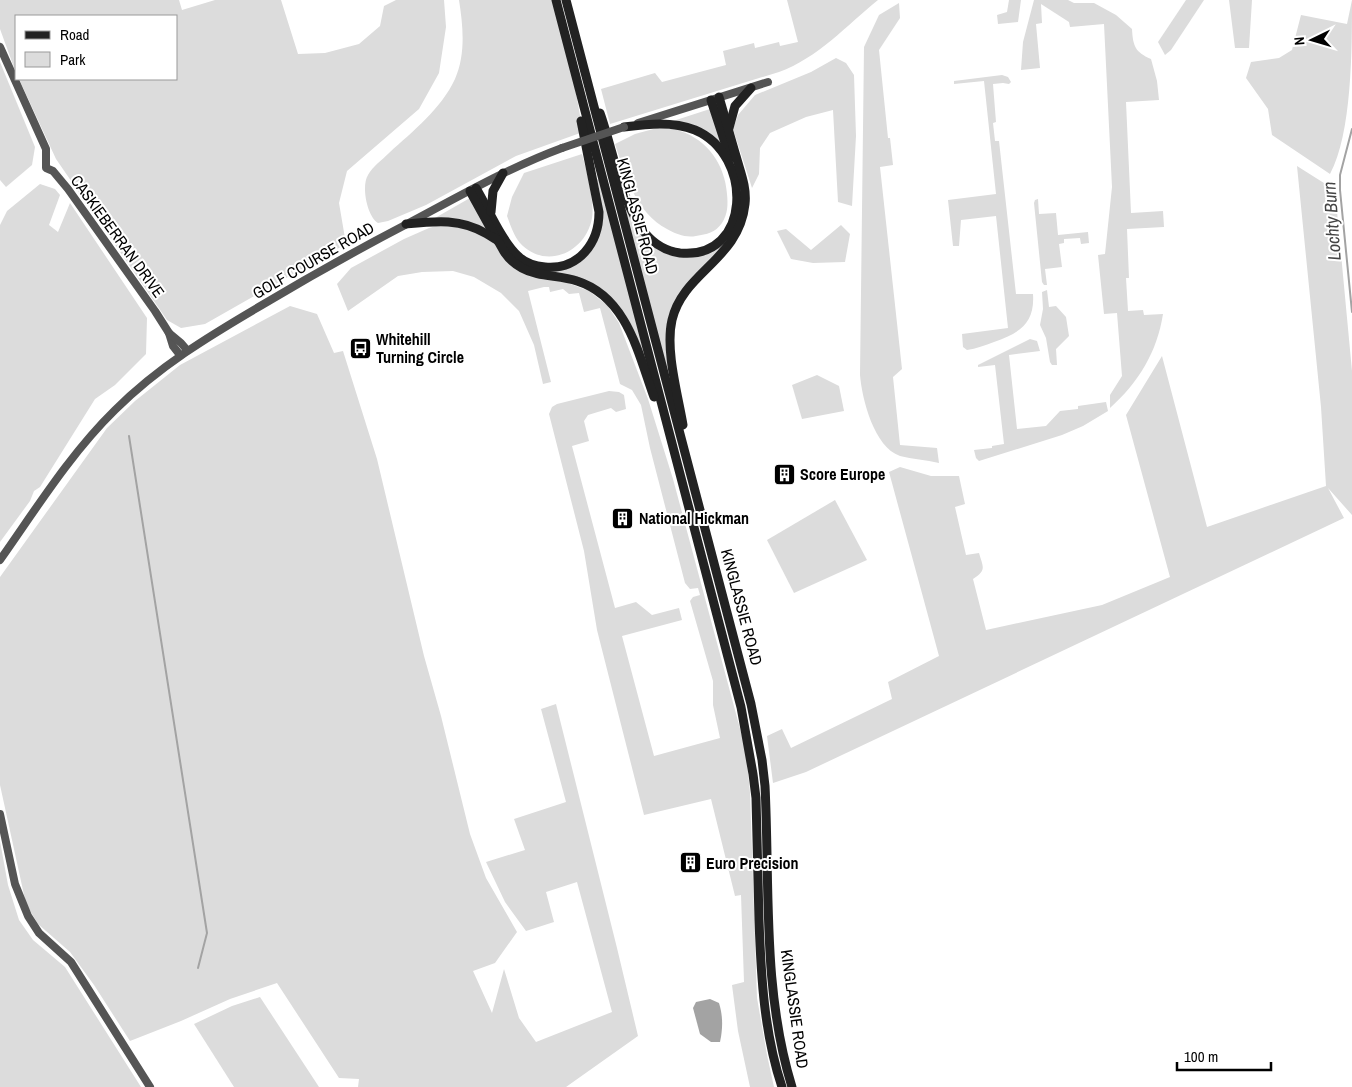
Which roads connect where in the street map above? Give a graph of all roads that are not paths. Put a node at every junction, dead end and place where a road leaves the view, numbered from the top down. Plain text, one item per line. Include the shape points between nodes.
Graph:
1 (556, 0) edge
2 (566, 0) edge
3 (566, 38) junction
4 (576, 41) junction
5 (0, 47) edge
6 (768, 82) dead end
7 (751, 88) junction
8 (715, 99) junction
9 (624, 127) junction
10 (728, 129) junction
11 (733, 168) junction
12 (503, 173) junction
13 (473, 189) junction
14 (491, 214) junction
15 (406, 224) junction
16 (497, 240) junction
17 (183, 353) junction
18 (673, 451) junction
19 (693, 482) junction
20 (0, 560) edge
21 (0, 814) edge
22 (150, 1087) edge
23 (782, 1087) edge
24 (792, 1087) edge

1 - 3 main road, KINGLASSIE ROAD
2 - 4 main road, KINGLASSIE ROAD
3 - 14 main road via 599,212 596,236 587,251 573,262 557,267 540,266 524,261 508,246
3 - 18 main road, KINGLASSIE ROAD
4 - 11 main road via 630,206 641,227 660,247 692,253 705,250 722,239 732,225 737,205
4 - 19 main road, KINGLASSIE ROAD
5 - 17 street, CASKIEBERRAN DRIVE via 46,149 46,168 53,171 68,189 169,333 181,343
6 - 7 street, GOLF COURSE ROAD
7 - 8 street, GOLF COURSE ROAD
7 - 10 main road via 735,106
8 - 9 street, GOLF COURSE ROAD
8 - 10 main road
8 - 11 main road
9 - 11 main road via 668,124 695,130 718,147
9 - 12 street, GOLF COURSE ROAD, bridge via 522,163
10 - 19 main road via 743,182 742,217 731,243 686,292 674,312 670,329 671,354
12 - 13 street, GOLF COURSE ROAD
12 - 14 main road via 493,191
13 - 14 main road
13 - 15 street, GOLF COURSE ROAD
13 - 16 main road
15 - 16 main road via 454,222 473,227
15 - 17 street, GOLF COURSE ROAD via 310,276
16 - 18 main road via 510,260 524,269 581,282 614,305 628,326
17 - 20 street, GOLF COURSE ROAD via 114,410 74,456
18 - 23 main road, KINGLASSIE ROAD via 750,750 756,798 763,998
19 - 24 main road, KINGLASSIE ROAD via 731,622 762,760 771,967
21 - 22 street via 15,884 28,916 39,933 71,962

